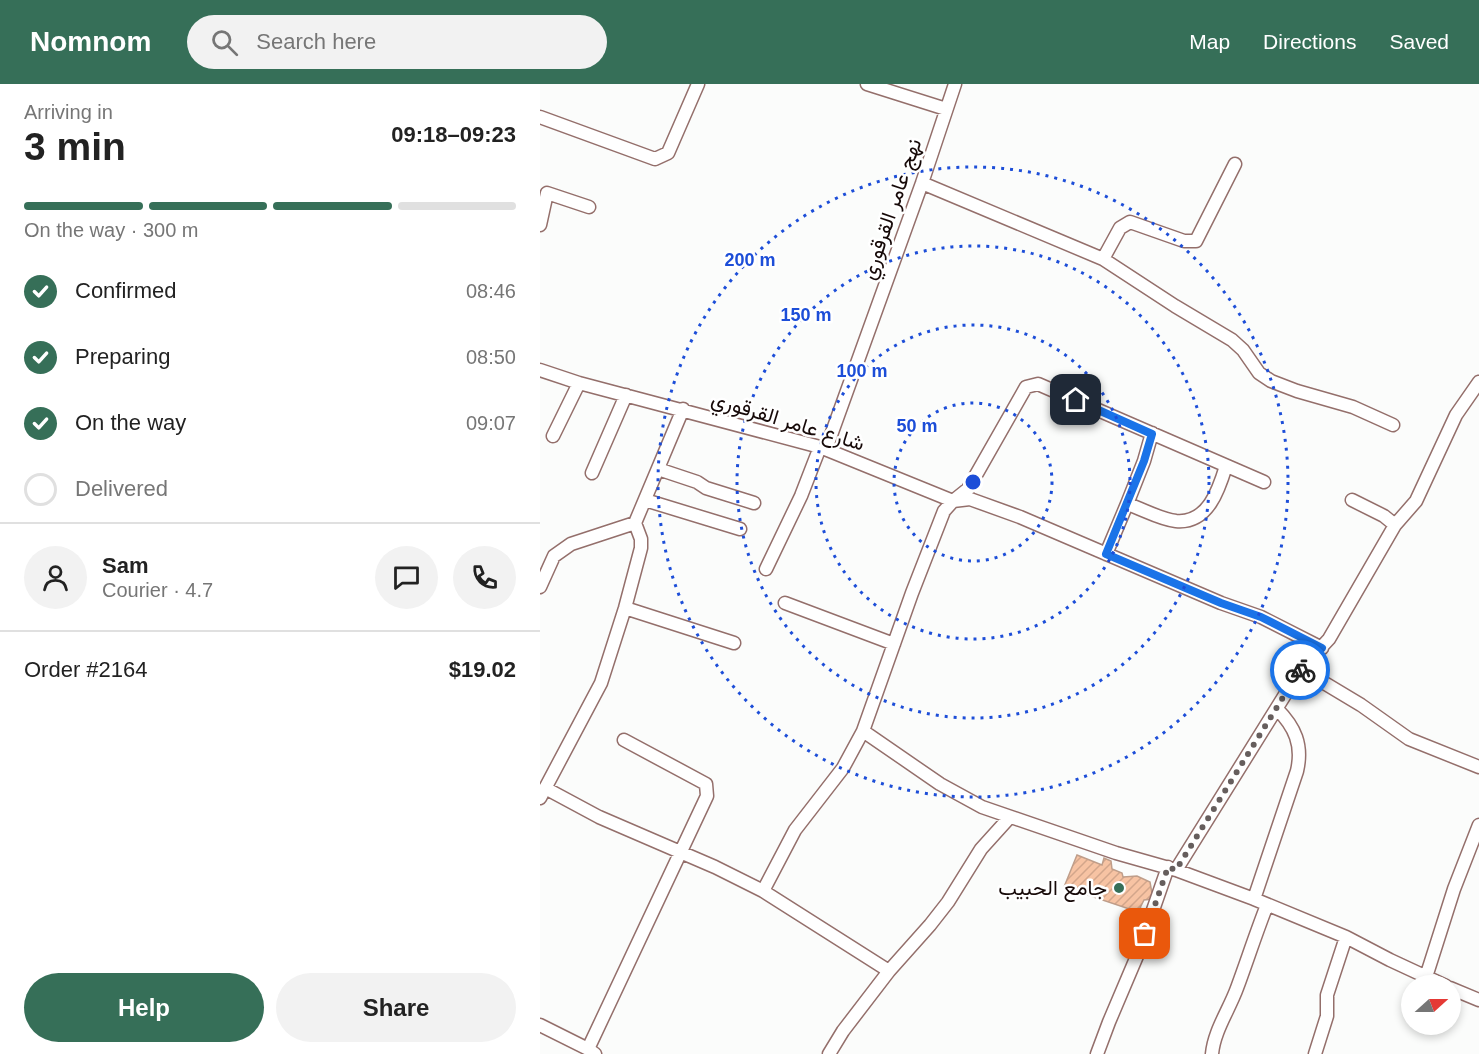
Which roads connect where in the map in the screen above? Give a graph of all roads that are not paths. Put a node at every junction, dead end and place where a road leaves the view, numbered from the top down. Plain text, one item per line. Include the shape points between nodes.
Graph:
1 (698, 84) edge
2 (867, 84) edge
3 (955, 84) edge
4 (946, 109) junction
5 (540, 117) edge
6 (1235, 164) dead end
7 (922, 183) junction
8 (589, 207) dead end
9 (540, 225) edge
10 (1103, 259) junction
11 (540, 370) edge
12 (579, 382) junction
13 (1479, 382) edge
14 (626, 395) junction
15 (683, 410) junction
16 (1393, 424) dead end
17 (1152, 434) junction
18 (553, 436) dead end
19 (823, 448) junction
20 (1226, 466) junction
21 (658, 469) junction
22 (592, 473) dead end
23 (1264, 482) dead end
24 (645, 500) junction
25 (1352, 500) dead end
26 (953, 501) junction
27 (754, 503) dead end
28 (1126, 504) junction
29 (635, 523) junction
30 (1395, 525) junction
31 (741, 529) dead end
32 (1106, 554) junction
33 (766, 569) dead end
34 (540, 587) edge
35 (785, 603) dead end
36 (625, 608) junction
37 (735, 643) dead end
38 (894, 644) junction
39 (1322, 648) junction
40 (1301, 669) junction
41 (1277, 709) junction
42 (863, 731) junction
43 (624, 740) dead end
44 (1479, 767) edge
45 (543, 793) edge
46 (1009, 818) junction
47 (1479, 825) edge
48 (680, 853) junction
49 (1172, 868) junction
50 (763, 891) junction
51 (1254, 899) junction
52 (1267, 905) junction
53 (1346, 937) junction
54 (889, 971) junction
55 (1422, 975) edge
56 (1427, 975) edge
57 (1461, 993) edge
58 (1479, 1000) edge
59 (540, 1025) edge
60 (591, 1052) edge
61 (829, 1054) edge
62 (1097, 1054) edge
63 (1212, 1054) edge
64 (1315, 1054) edge

1 - 5 street via 668,153 655,159
2 - 4 street
3 - 4 street, نهج عامر القرقوري
4 - 7 street, نهج عامر القرقوري
6 - 10 street via 1196,241 1184,241 1130,222 1120,228
7 - 10 street
7 - 19 street, نهج عامر القرقوري
8 - 9 street via 547,194
10 - 16 street via 1232,340 1270,381
11 - 12 street, شارع عامر القرقوري
12 - 14 street, شارع عامر القرقوري
12 - 18 street
13 - 30 street via 1456,415 1416,501
14 - 15 street, شارع عامر القرقوري
14 - 22 street
15 - 19 street, شارع عامر القرقوري
15 - 21 street
17 - 20 street
17 - 26 street via 1038,384 1026,387 968,489
17 - 28 street
19 - 26 street, شارع عامر القرقوري
19 - 33 street, نهج عامر القرقوري
20 - 23 street
20 - 28 street via 1216,496 1208,507 1187,520 1165,518
21 - 24 street
21 - 27 street
24 - 29 street
24 - 31 street
25 - 30 street
26 - 32 street, شارع عامر القرقوري via 970,499
26 - 38 street via 945,511
28 - 32 street
29 - 34 street via 571,544 554,556
29 - 36 street via 641,548
30 - 39 street
32 - 39 street, شارع عامر القرقوري via 1261,617
35 - 38 street
36 - 37 street
36 - 45 street via 601,682
38 - 42 street
39 - 40 street
40 - 41 street
40 - 44 street via 1409,739
41 - 49 street
41 - 51 street via 1289,722 1301,756
42 - 46 street via 940,784
42 - 50 street via 843,768 795,830
43 - 48 street via 706,783 707,796
45 - 48 street
46 - 49 street
46 - 54 street via 981,849 930,925
47 - 56 street
48 - 50 street
48 - 60 street
49 - 51 street
49 - 62 street
50 - 54 street
51 - 52 street
52 - 53 street
52 - 63 street
53 - 55 street
53 - 64 street via 1327,995 1327,1016
54 - 61 street
57 - 58 street
59 - 60 street

